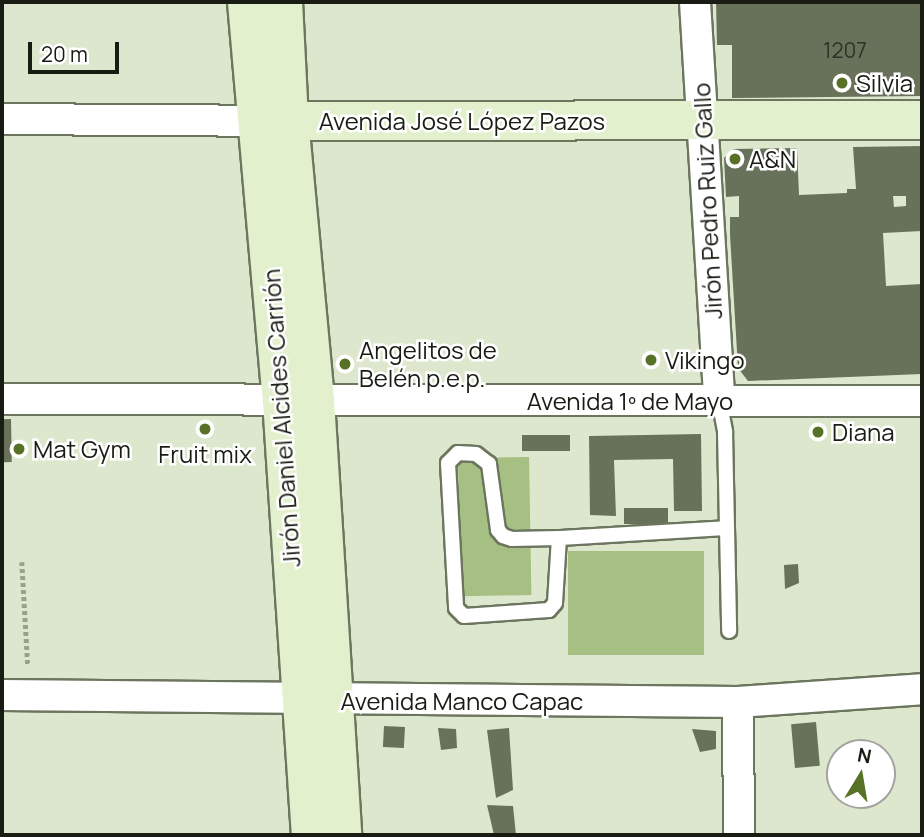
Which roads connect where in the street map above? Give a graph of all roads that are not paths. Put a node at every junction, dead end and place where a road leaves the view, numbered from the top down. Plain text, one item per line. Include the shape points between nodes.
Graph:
1 (247, 2) edge
2 (283, 2) edge
3 (695, 2) edge
4 (2, 119) edge
5 (273, 120) junction
6 (922, 120) edge
7 (703, 121) junction
8 (2, 400) edge
9 (719, 400) junction
10 (298, 401) junction
11 (922, 401) edge
12 (727, 528) junction
13 (559, 538) junction
14 (729, 631) dead end
15 (922, 689) edge
16 (15, 695) edge
17 (318, 701) junction
18 (738, 702) junction
19 (311, 835) edge
20 (342, 835) edge
21 (739, 835) edge

1 - 5 street, Jirón Daniel Alcides Carrión
2 - 5 street, Jirón Daniel Alcides Carrión
3 - 7 street, Jirón Pedro Ruiz Gallo
4 - 5 street, Avenida José López Pazos
5 - 7 street, Avenida José López Pazos
5 - 10 street, Jirón Daniel Alcides Carrión
6 - 7 street, Avenida José López Pazos
7 - 9 street, Jirón Pedro Ruiz Gallo
8 - 10 street, Avenida 1º de Mayo
9 - 10 street, Avenida 1º de Mayo
9 - 11 street, Avenida 1º de Mayo
9 - 12 lane via 726,432
10 - 17 street, Jirón Daniel Alcides Carrión
12 - 13 lane
12 - 14 lane
13 - 13 lane via 503,536 498,530 489,464 475,454 458,453 448,463 459,614 549,610 555,603
15 - 18 street, Avenida Manco Capac
16 - 17 street, Avenida Manco Capac
17 - 18 street, Avenida Manco Capac
17 - 19 street, Jirón Daniel Alcides Carrión
17 - 20 street, Jirón Daniel Alcides Carrión
18 - 21 street

